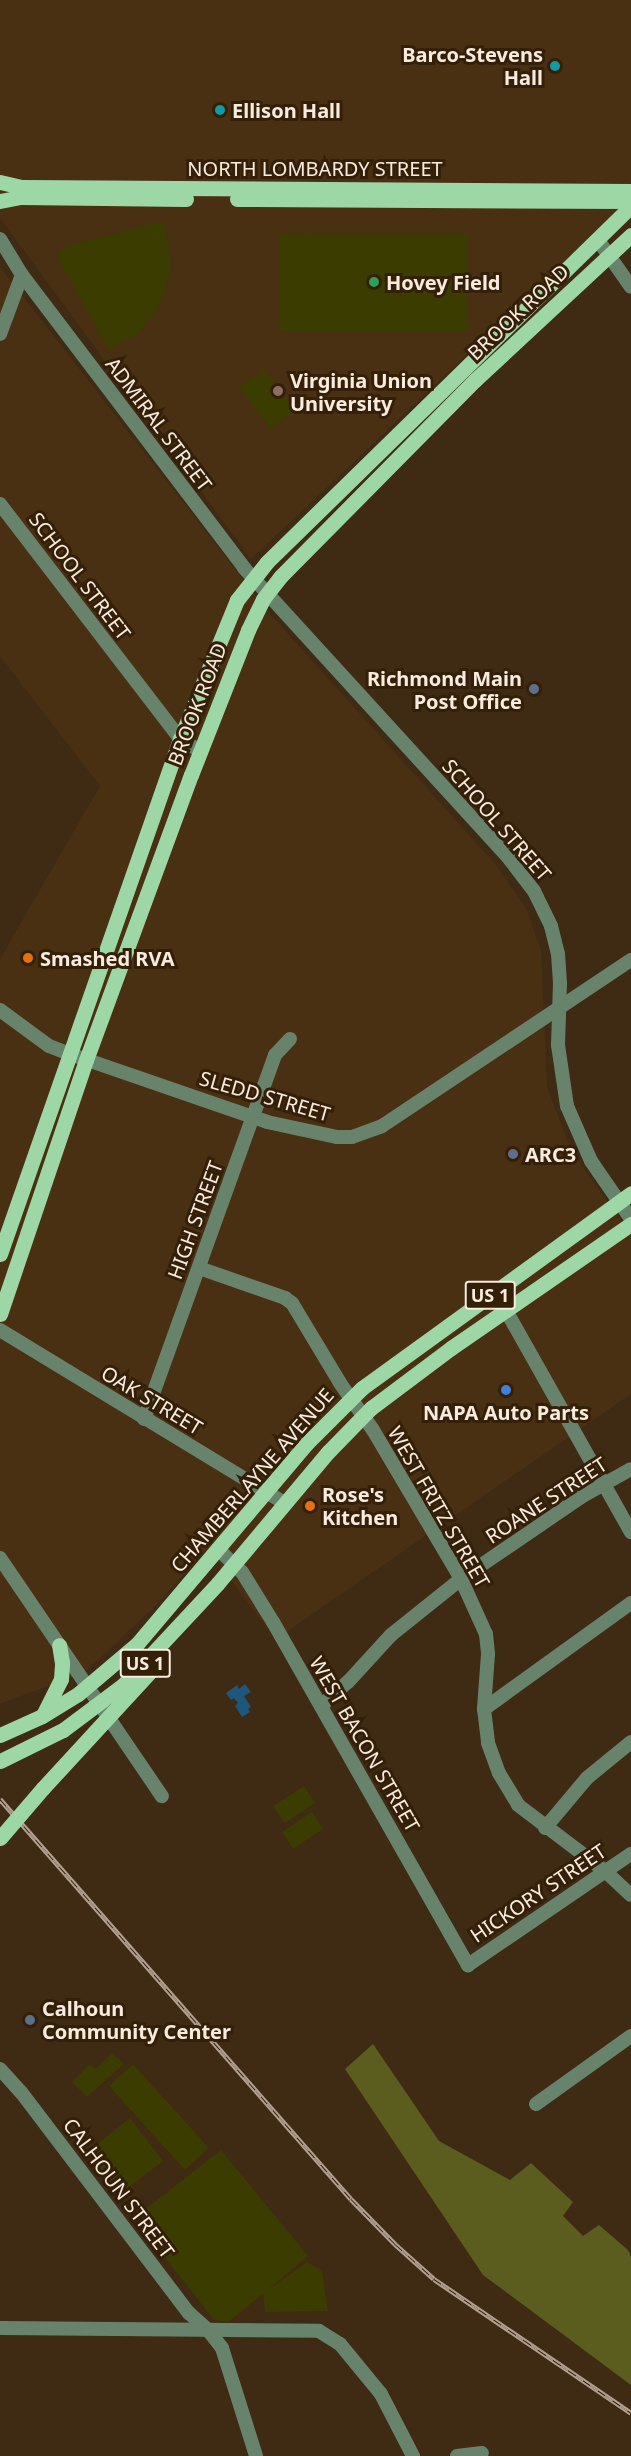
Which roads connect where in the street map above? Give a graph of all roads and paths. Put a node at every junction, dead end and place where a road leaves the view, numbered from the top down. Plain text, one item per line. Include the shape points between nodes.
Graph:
1 (0, 183) edge
2 (631, 191) edge
3 (631, 201) edge
4 (0, 202) edge
5 (631, 206) edge
6 (631, 235) edge
7 (0, 239) edge
8 (598, 240) junction
9 (0, 253) edge
10 (609, 256) junction
11 (22, 275) junction
12 (631, 287) edge
13 (0, 334) edge
14 (0, 504) edge
15 (252, 577) junction
16 (267, 593) junction
17 (180, 739) junction
18 (200, 751) junction
19 (631, 960) edge
20 (0, 1010) edge
21 (558, 1011) junction
22 (290, 1039) dead end
23 (70, 1054) junction
24 (86, 1060) junction
25 (253, 1117) junction
26 (625, 1198) edge
27 (631, 1219) edge
28 (631, 1224) edge
29 (0, 1254) edge
30 (199, 1268) junction
31 (495, 1291) junction
32 (506, 1310) junction
33 (0, 1314) edge
34 (0, 1330) edge
35 (351, 1398) junction
36 (363, 1415) junction
37 (144, 1419) junction
38 (631, 1469) edge
39 (603, 1483) junction
40 (266, 1492) junction
41 (284, 1503) junction
42 (631, 1532) edge
43 (218, 1549) junction
44 (0, 1558) edge
45 (234, 1563) junction
46 (462, 1579) junction
47 (631, 1603) edge
48 (187, 1618) junction
49 (59, 1645) junction
50 (88, 1687) junction
51 (100, 1704) junction
52 (321, 1706) junction
53 (484, 1709) junction
54 (42, 1716) junction
55 (109, 1717) junction
56 (0, 1735) edge
57 (631, 1742) edge
58 (7, 1758) edge
59 (162, 1796) dead end
60 (545, 1828) junction
61 (0, 1838) edge
62 (631, 1854) edge
63 (605, 1871) junction
64 (631, 1895) edge
65 (468, 1965) joint
66 (631, 2036) edge
67 (0, 2069) edge
68 (5, 2084) edge
69 (536, 2104) dead end
70 (0, 2328) edge
71 (208, 2330) junction
72 (482, 2453) dead end
73 (256, 2456) edge
74 (412, 2456) edge
75 (457, 2456) edge

1 - 2 main road, NORTH LOMBARDY STREET via 21,187
1 - 4 main road
3 - 4 main road, NORTH LOMBARDY STREET via 21,197
5 - 8 main road, BROOK ROAD
6 - 10 main road, BROOK ROAD
7 - 11 street, ADMIRAL STREET
8 - 10 street
8 - 15 main road, BROOK ROAD
9 - 11 street, ADMIRAL STREET
10 - 12 street
10 - 16 main road, BROOK ROAD via 467,388
11 - 13 street
11 - 15 street, ADMIRAL STREET
14 - 17 street, SCHOOL STREET
15 - 16 street, ADMIRAL STREET
15 - 17 main road, BROOK ROAD via 233,608
16 - 18 main road, BROOK ROAD via 248,630
16 - 21 street, SCHOOL STREET via 507,856 534,891 551,926 558,954
17 - 18 street, SCHOOL STREET
17 - 23 main road, BROOK ROAD
18 - 24 main road, BROOK ROAD
19 - 21 street, SLEDD STREET
20 - 23 street, SLEDD STREET via 49,1046
21 - 25 street, SLEDD STREET via 364,1134 337,1137
21 - 26 street, SCHOOL STREET via 559,1067 567,1106 591,1161
22 - 25 street, HIGH STREET via 275,1055
23 - 24 street, SLEDD STREET
23 - 29 main road, BROOK ROAD
24 - 25 street, SLEDD STREET
24 - 33 main road, BROOK ROAD
25 - 30 street, HIGH STREET
26 - 27 street, SCHOOL STREET
26 - 31 main road, CHAMBERLAYNE AVENUE / US 1
28 - 32 main road, CHAMBERLAYNE AVENUE / US 1
30 - 35 street, WEST FRITZ STREET via 289,1300
30 - 37 street, HIGH STREET
31 - 32 street
31 - 35 main road, CHAMBERLAYNE AVENUE / US 1
32 - 36 main road, CHAMBERLAYNE AVENUE / US 1
32 - 39 street
34 - 37 street, OAK STREET
35 - 36 street, WEST FRITZ STREET
35 - 40 main road, CHAMBERLAYNE AVENUE / US 1
36 - 41 main road, CHAMBERLAYNE AVENUE / US 1
36 - 46 street, WEST FRITZ STREET
37 - 40 street, OAK STREET
38 - 39 street, ROANE STREET
39 - 42 street
39 - 46 street, ROANE STREET
40 - 41 street, OAK STREET
40 - 43 main road, CHAMBERLAYNE AVENUE / US 1
41 - 45 main road, CHAMBERLAYNE AVENUE / US 1
43 - 45 street, WEST BACON STREET
43 - 50 main road, CHAMBERLAYNE AVENUE / US 1 via 150,1630
44 - 49 street
45 - 48 main road, CHAMBERLAYNE AVENUE / US 1
45 - 52 street, WEST BACON STREET
46 - 52 street, ROANE STREET via 392,1635
46 - 53 street, WEST FRITZ STREET via 486,1634
47 - 53 street
48 - 51 main road, CHAMBERLAYNE AVENUE / US 1
48 - 55 main road, CHAMBERLAYNE AVENUE via 167,1653
49 - 50 street
49 - 54 main road via 61,1679
50 - 51 street
50 - 54 main road, CHAMBERLAYNE AVENUE / US 1
51 - 55 street
51 - 58 main road, CHAMBERLAYNE AVENUE / US 1 via 63,1730
52 - 65 street, WEST BACON STREET
53 - 60 street, WEST FRITZ STREET via 488,1743 499,1773 518,1805
54 - 56 main road, CHAMBERLAYNE AVENUE / US 1
55 - 59 street
55 - 61 main road, CHAMBERLAYNE AVENUE, bridge
57 - 60 street via 587,1778
60 - 63 street, WEST FRITZ STREET
62 - 63 street, HICKORY STREET
63 - 64 street, WEST FRITZ STREET
63 - 65 street, HICKORY STREET
66 - 69 street
67 - 68 street, CALHOUN STREET
68 - 71 street, CALHOUN STREET via 189,2313
70 - 71 street
71 - 73 street, CALHOUN STREET via 222,2348
71 - 74 street via 319,2331 340,2344 381,2394
72 - 75 street

